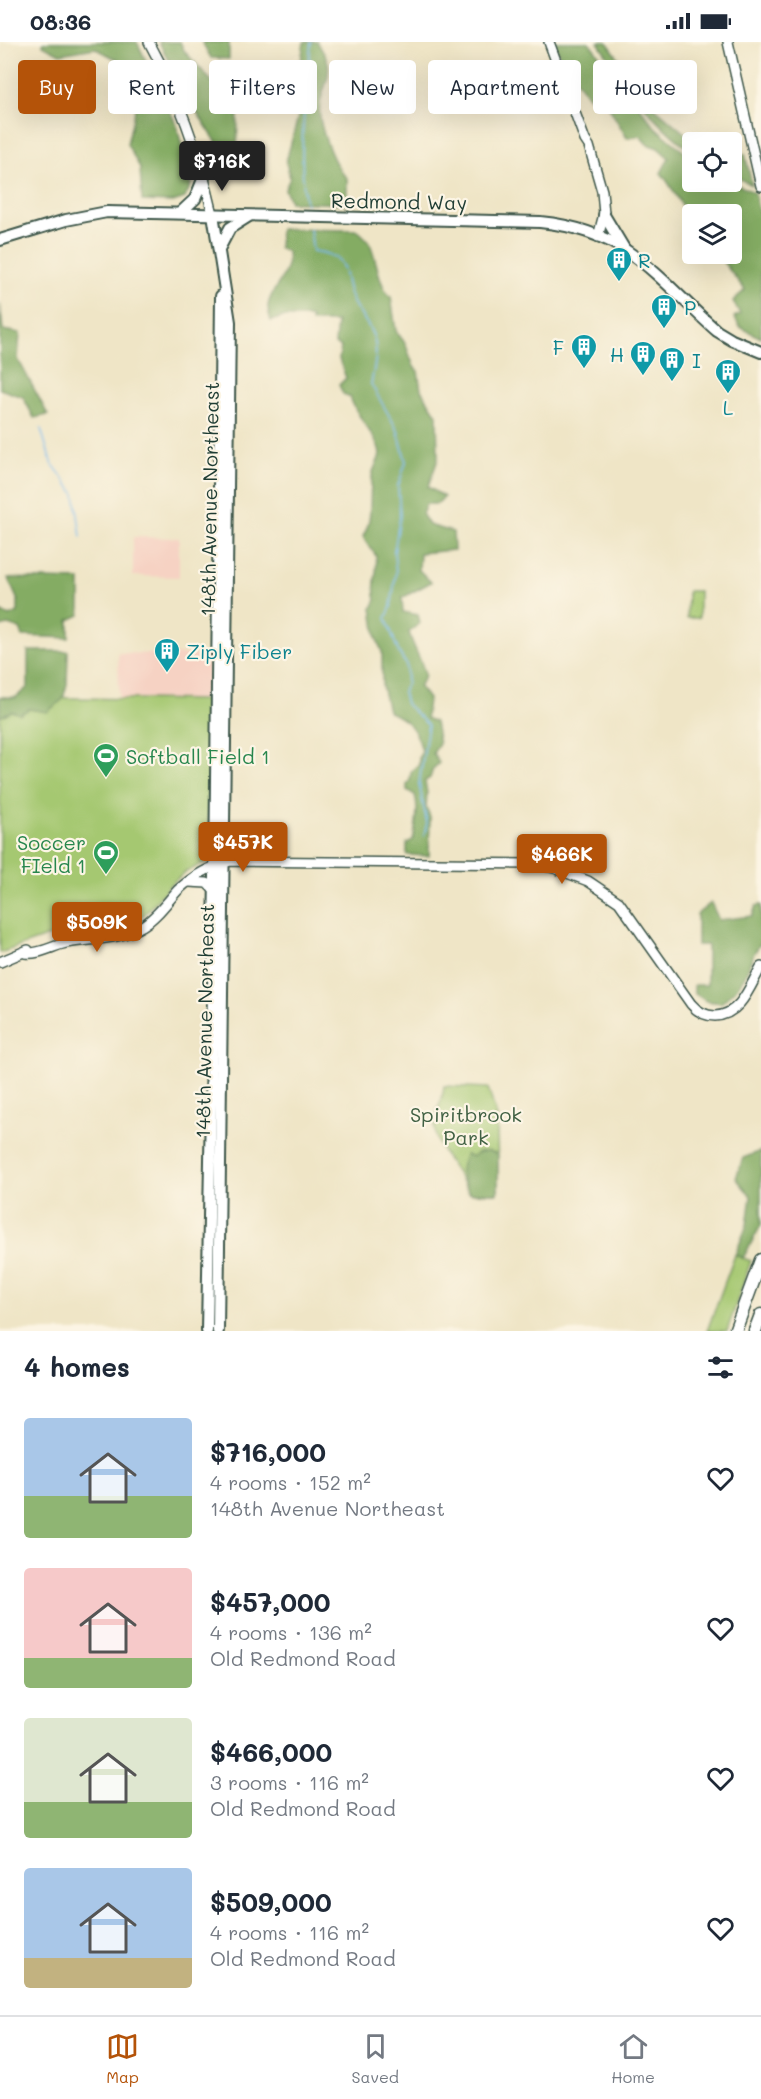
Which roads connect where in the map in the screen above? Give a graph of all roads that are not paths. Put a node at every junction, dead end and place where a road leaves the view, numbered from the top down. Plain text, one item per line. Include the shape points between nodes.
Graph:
1 (150, 42) edge
2 (549, 42) edge
3 (728, 42) edge
4 (204, 177) junction
5 (761, 186) edge
6 (180, 213) junction
7 (213, 214) junction
8 (252, 215) junction
9 (604, 215) junction
10 (598, 237) junction
11 (0, 240) edge
12 (218, 250) junction
13 (626, 250) junction
14 (761, 352) edge
15 (219, 864) junction
16 (187, 883) junction
17 (214, 890) junction
18 (0, 962) edge
19 (761, 967) edge
20 (761, 1260) edge
21 (761, 1315) edge
22 (207, 1331) edge
23 (218, 1331) edge
24 (735, 1331) edge
25 (755, 1331) edge

1 - 4 main road, 148th Avenue Northeast via 187,122
2 - 9 main road via 585,140
3 - 5 main road
4 - 6 main road via 195,199
4 - 7 main road, 148th Avenue Northeast
6 - 7 main road, Redmond Way
6 - 11 main road, Redmond Way via 88,214
7 - 8 main road, Redmond Way
7 - 12 main road, 148th Avenue Northeast
8 - 10 main road, Redmond Way via 540,222
8 - 12 main road via 230,228
9 - 10 main road
9 - 13 main road
10 - 13 main road, Redmond Way
12 - 15 main road, 148th Avenue Northeast via 230,322
13 - 14 main road, Redmond Way via 717,331
15 - 16 main road
15 - 17 main road, 148th Avenue Northeast
15 - 19 main road via 238,860 535,864 582,878 619,902 698,1011 713,1016 733,1011
15 - 23 main road, 148th Avenue Northeast
16 - 17 main road via 207,883
16 - 18 main road via 145,925 115,938 64,944
17 - 22 main road, 148th Avenue Northeast
20 - 24 highway
21 - 25 highway

